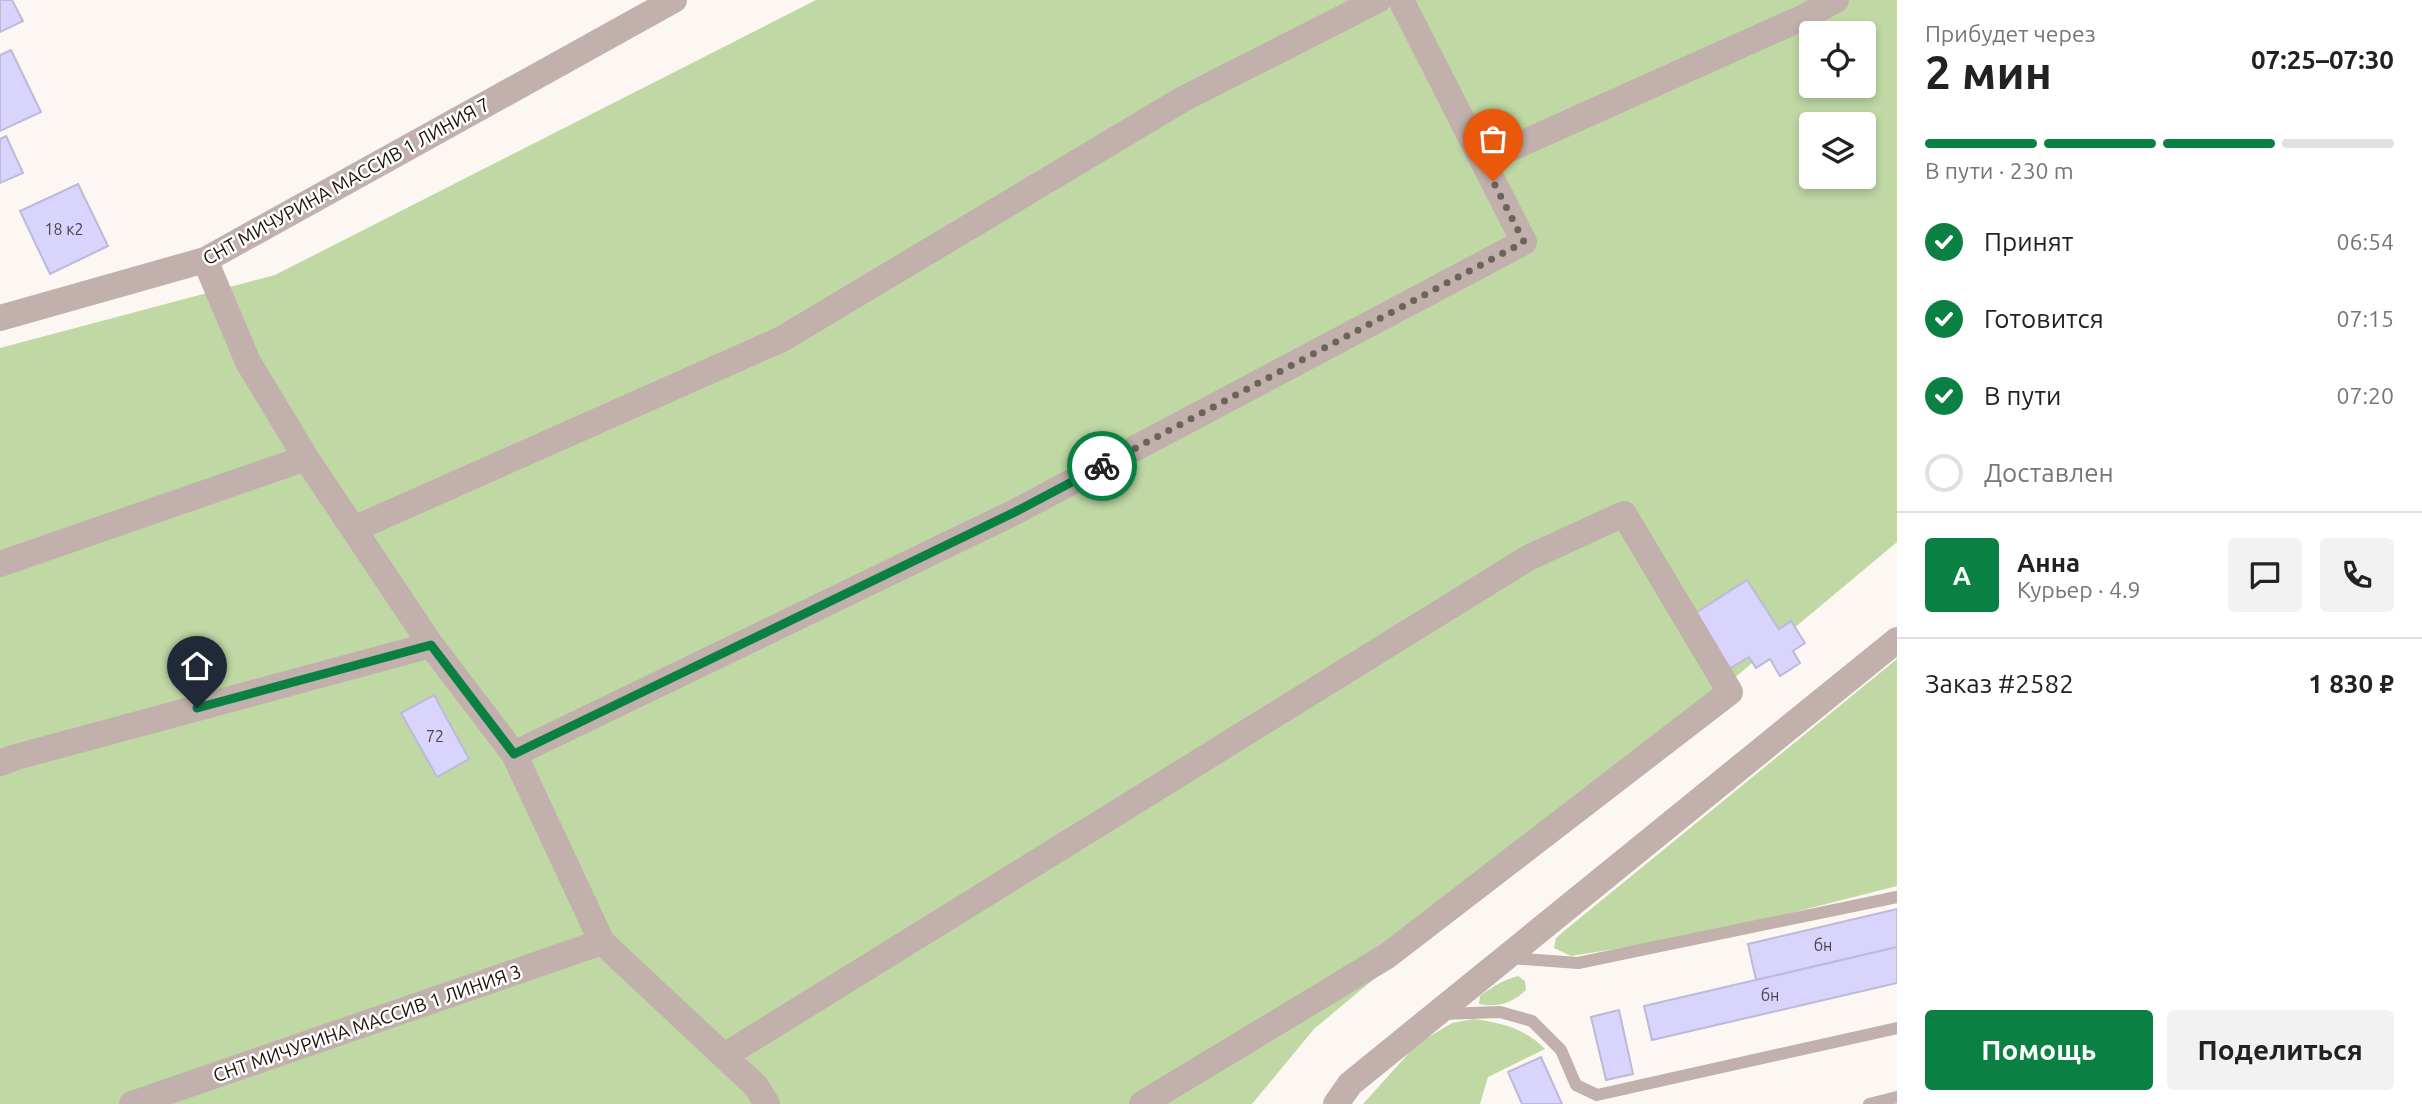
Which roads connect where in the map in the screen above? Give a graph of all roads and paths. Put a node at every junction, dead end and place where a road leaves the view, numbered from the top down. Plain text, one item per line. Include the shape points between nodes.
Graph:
1 (674, 0) edge
2 (1378, 0) edge
3 (1401, 0) edge
4 (1836, 0) edge
5 (1483, 161) junction
6 (205, 260) junction
7 (0, 318) edge
8 (306, 458) junction
9 (354, 529) junction
10 (0, 564) edge
11 (1897, 640) edge
12 (431, 645) junction
13 (514, 754) junction
14 (0, 763) edge
15 (1897, 897) edge
16 (601, 942) junction
17 (1505, 958) junction
18 (1435, 1015) junction
19 (1897, 1028) edge
20 (724, 1056) junction
21 (1897, 1097) edge
22 (132, 1104) edge
23 (767, 1104) edge
24 (1142, 1104) edge
25 (1336, 1104) edge
26 (1869, 1104) edge

1 - 6 street, СНТ МИЧУРИНА МАССИВ 1 ЛИНИЯ 7
2 - 9 street via 1183,99 782,338
3 - 5 street
4 - 5 street
5 - 13 street via 1524,242 1015,512
6 - 7 street, СНТ МИЧУРИНА МАССИВ 1 ЛИНИЯ 7
6 - 8 street via 248,362
8 - 9 street
8 - 10 street
9 - 12 street
11 - 17 street
12 - 13 street
12 - 14 street
13 - 16 street
15 - 17 lane via 1578,963
16 - 20 street
16 - 22 street, СНТ МИЧУРИНА МАССИВ 1 ЛИНИЯ 3
17 - 18 street
18 - 19 lane via 1500,1012 1532,1021 1561,1050 1576,1085 1597,1095
18 - 25 street via 1350,1084
20 - 23 street via 756,1086
20 - 24 street via 1528,558 1624,514 1730,692 1387,956
21 - 26 lane

